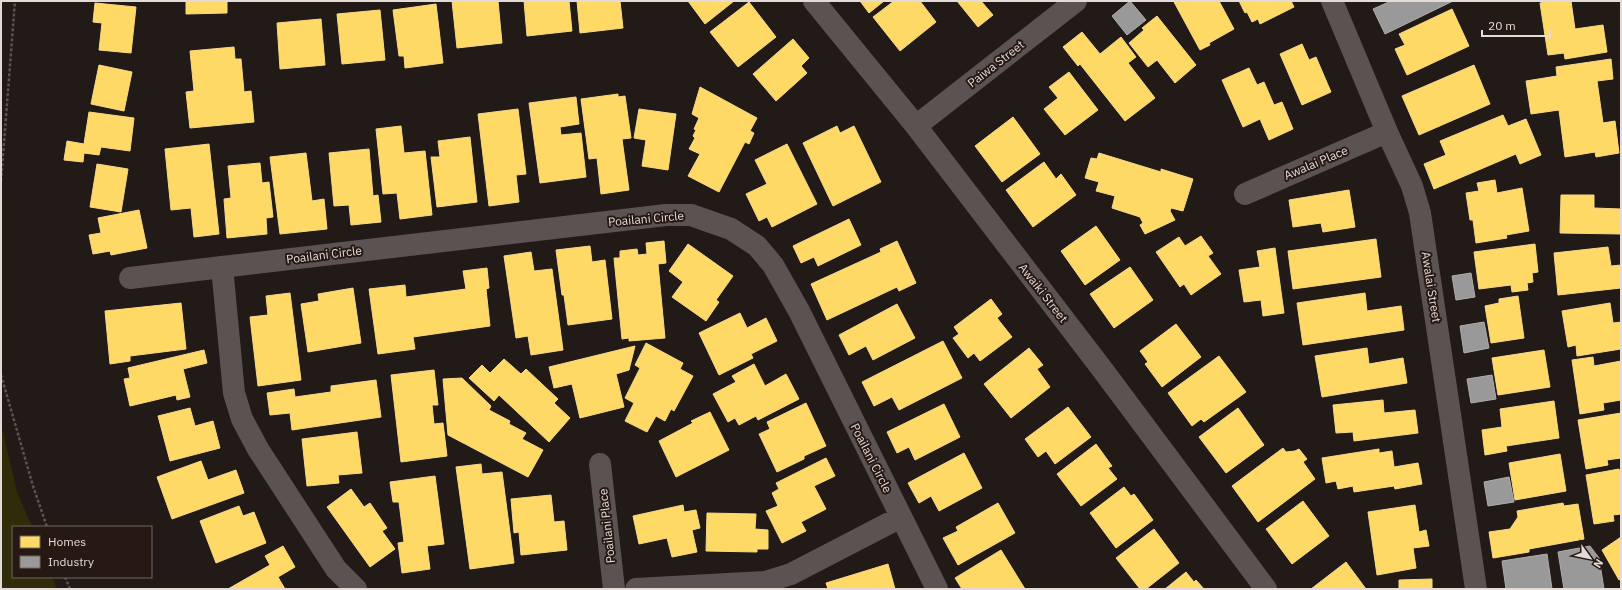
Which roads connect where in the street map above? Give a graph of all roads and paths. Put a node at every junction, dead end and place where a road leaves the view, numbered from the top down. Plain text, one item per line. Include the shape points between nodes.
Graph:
1 (15, 1) edge
2 (814, 1) edge
3 (1076, 1) edge
4 (1332, 1) edge
5 (916, 126) junction
6 (1387, 132) junction
7 (1, 181) edge
8 (1245, 194) dead end
9 (222, 267) junction
10 (130, 278) dead end
11 (1, 375) edge
12 (600, 464) dead end
13 (901, 517) junction
14 (47, 526) edge
15 (65, 578) edge
16 (70, 589) edge
17 (356, 589) edge
18 (614, 589) edge
19 (636, 589) edge
20 (937, 589) edge
21 (1266, 589) edge
22 (1476, 589) edge

1 - 7 path
2 - 5 street, Awaiki Street
3 - 5 street, Paiwa Street
4 - 6 street, Awalai Street
5 - 21 street, Awaiki Street
6 - 8 street, Awalai Place
6 - 22 street, Awalai Street via 1412,186 1420,214
9 - 10 street, Poailani Circle
9 - 13 street, Poailani Circle via 666,215 691,215 710,221 731,229 757,246 773,265 799,311
9 - 17 street via 234,394 242,419 258,449 336,568
11 - 14 path
12 - 18 street, Poailani Place
13 - 19 street via 791,574 765,582
13 - 20 street, Poailani Circle
15 - 16 path

